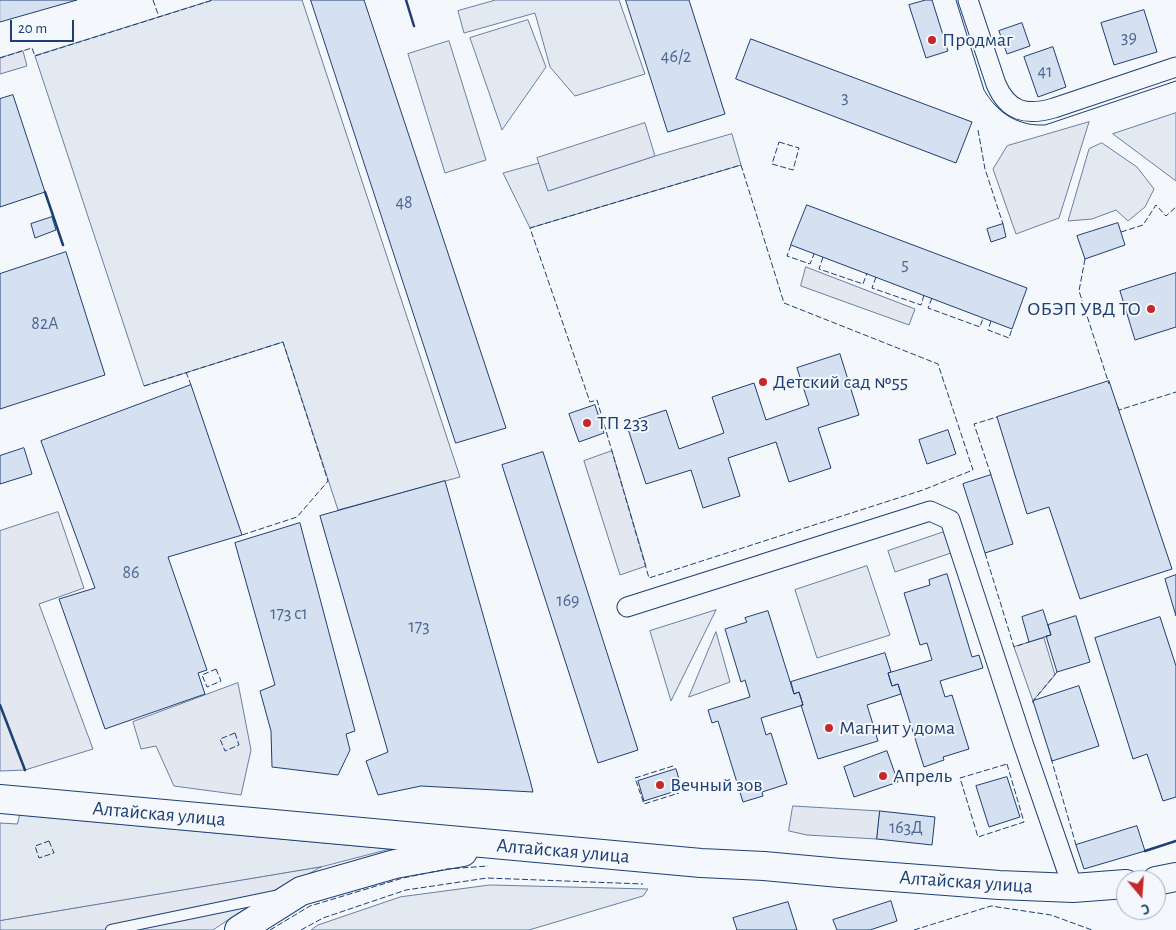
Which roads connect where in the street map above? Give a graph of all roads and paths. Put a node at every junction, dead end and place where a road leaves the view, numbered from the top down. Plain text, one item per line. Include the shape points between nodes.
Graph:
1 (968, 0) edge
2 (1176, 67) edge
3 (627, 607) dead end
4 (0, 799) edge
5 (507, 846) junction
6 (1116, 885) edge
7 (1073, 888) junction
8 (301, 891) junction
9 (111, 930) edge
10 (239, 930) edge

1 - 2 street via 1000,94 1019,109 1040,112
3 - 7 street via 930,511 950,520
4 - 5 main road, Алтайская улица
5 - 7 main road, Алтайская улица via 701,863
5 - 8 main road via 395,864
6 - 7 main road, Алтайская улица
8 - 9 lane
8 - 10 main road

